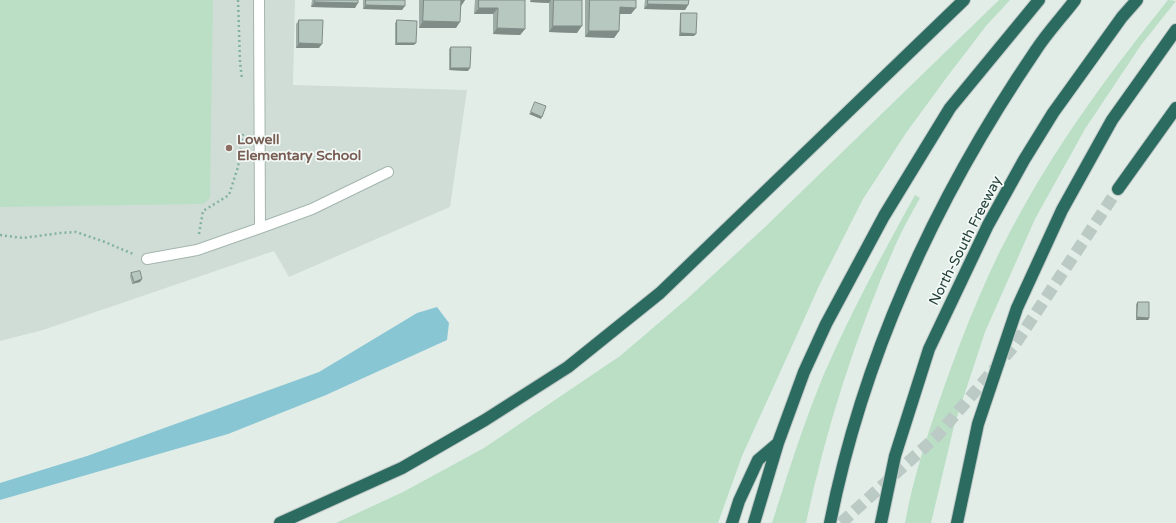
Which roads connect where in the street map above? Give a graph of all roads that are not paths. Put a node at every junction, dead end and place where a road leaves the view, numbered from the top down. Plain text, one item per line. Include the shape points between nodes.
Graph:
1 (259, 0) edge
2 (964, 0) edge
3 (1039, 0) edge
4 (1075, 0) edge
5 (1137, 0) edge
6 (1176, 30) edge
7 (1176, 108) edge
8 (388, 172) dead end
9 (1118, 189) tunnel mouth
10 (260, 228) junction
11 (147, 259) road end
12 (778, 443) junction
13 (280, 523) edge
14 (732, 523) edge
15 (754, 523) edge
16 (830, 523) edge
17 (881, 523) edge
18 (957, 523) edge

1 - 10 lane
2 - 13 highway via 660,293 568,367 485,420 402,468
3 - 12 highway via 950,108 884,216 826,324 804,372
4 - 16 highway via 1036,49 976,144 922,245 873,365 846,455
5 - 17 highway, North-South Freeway via 1053,113 988,225 929,349 895,456
6 - 18 highway via 1112,120 1062,210 1017,308 978,424
7 - 9 highway
8 - 10 lane via 312,209
10 - 11 lane via 197,250
12 - 14 highway via 758,460
12 - 15 highway

